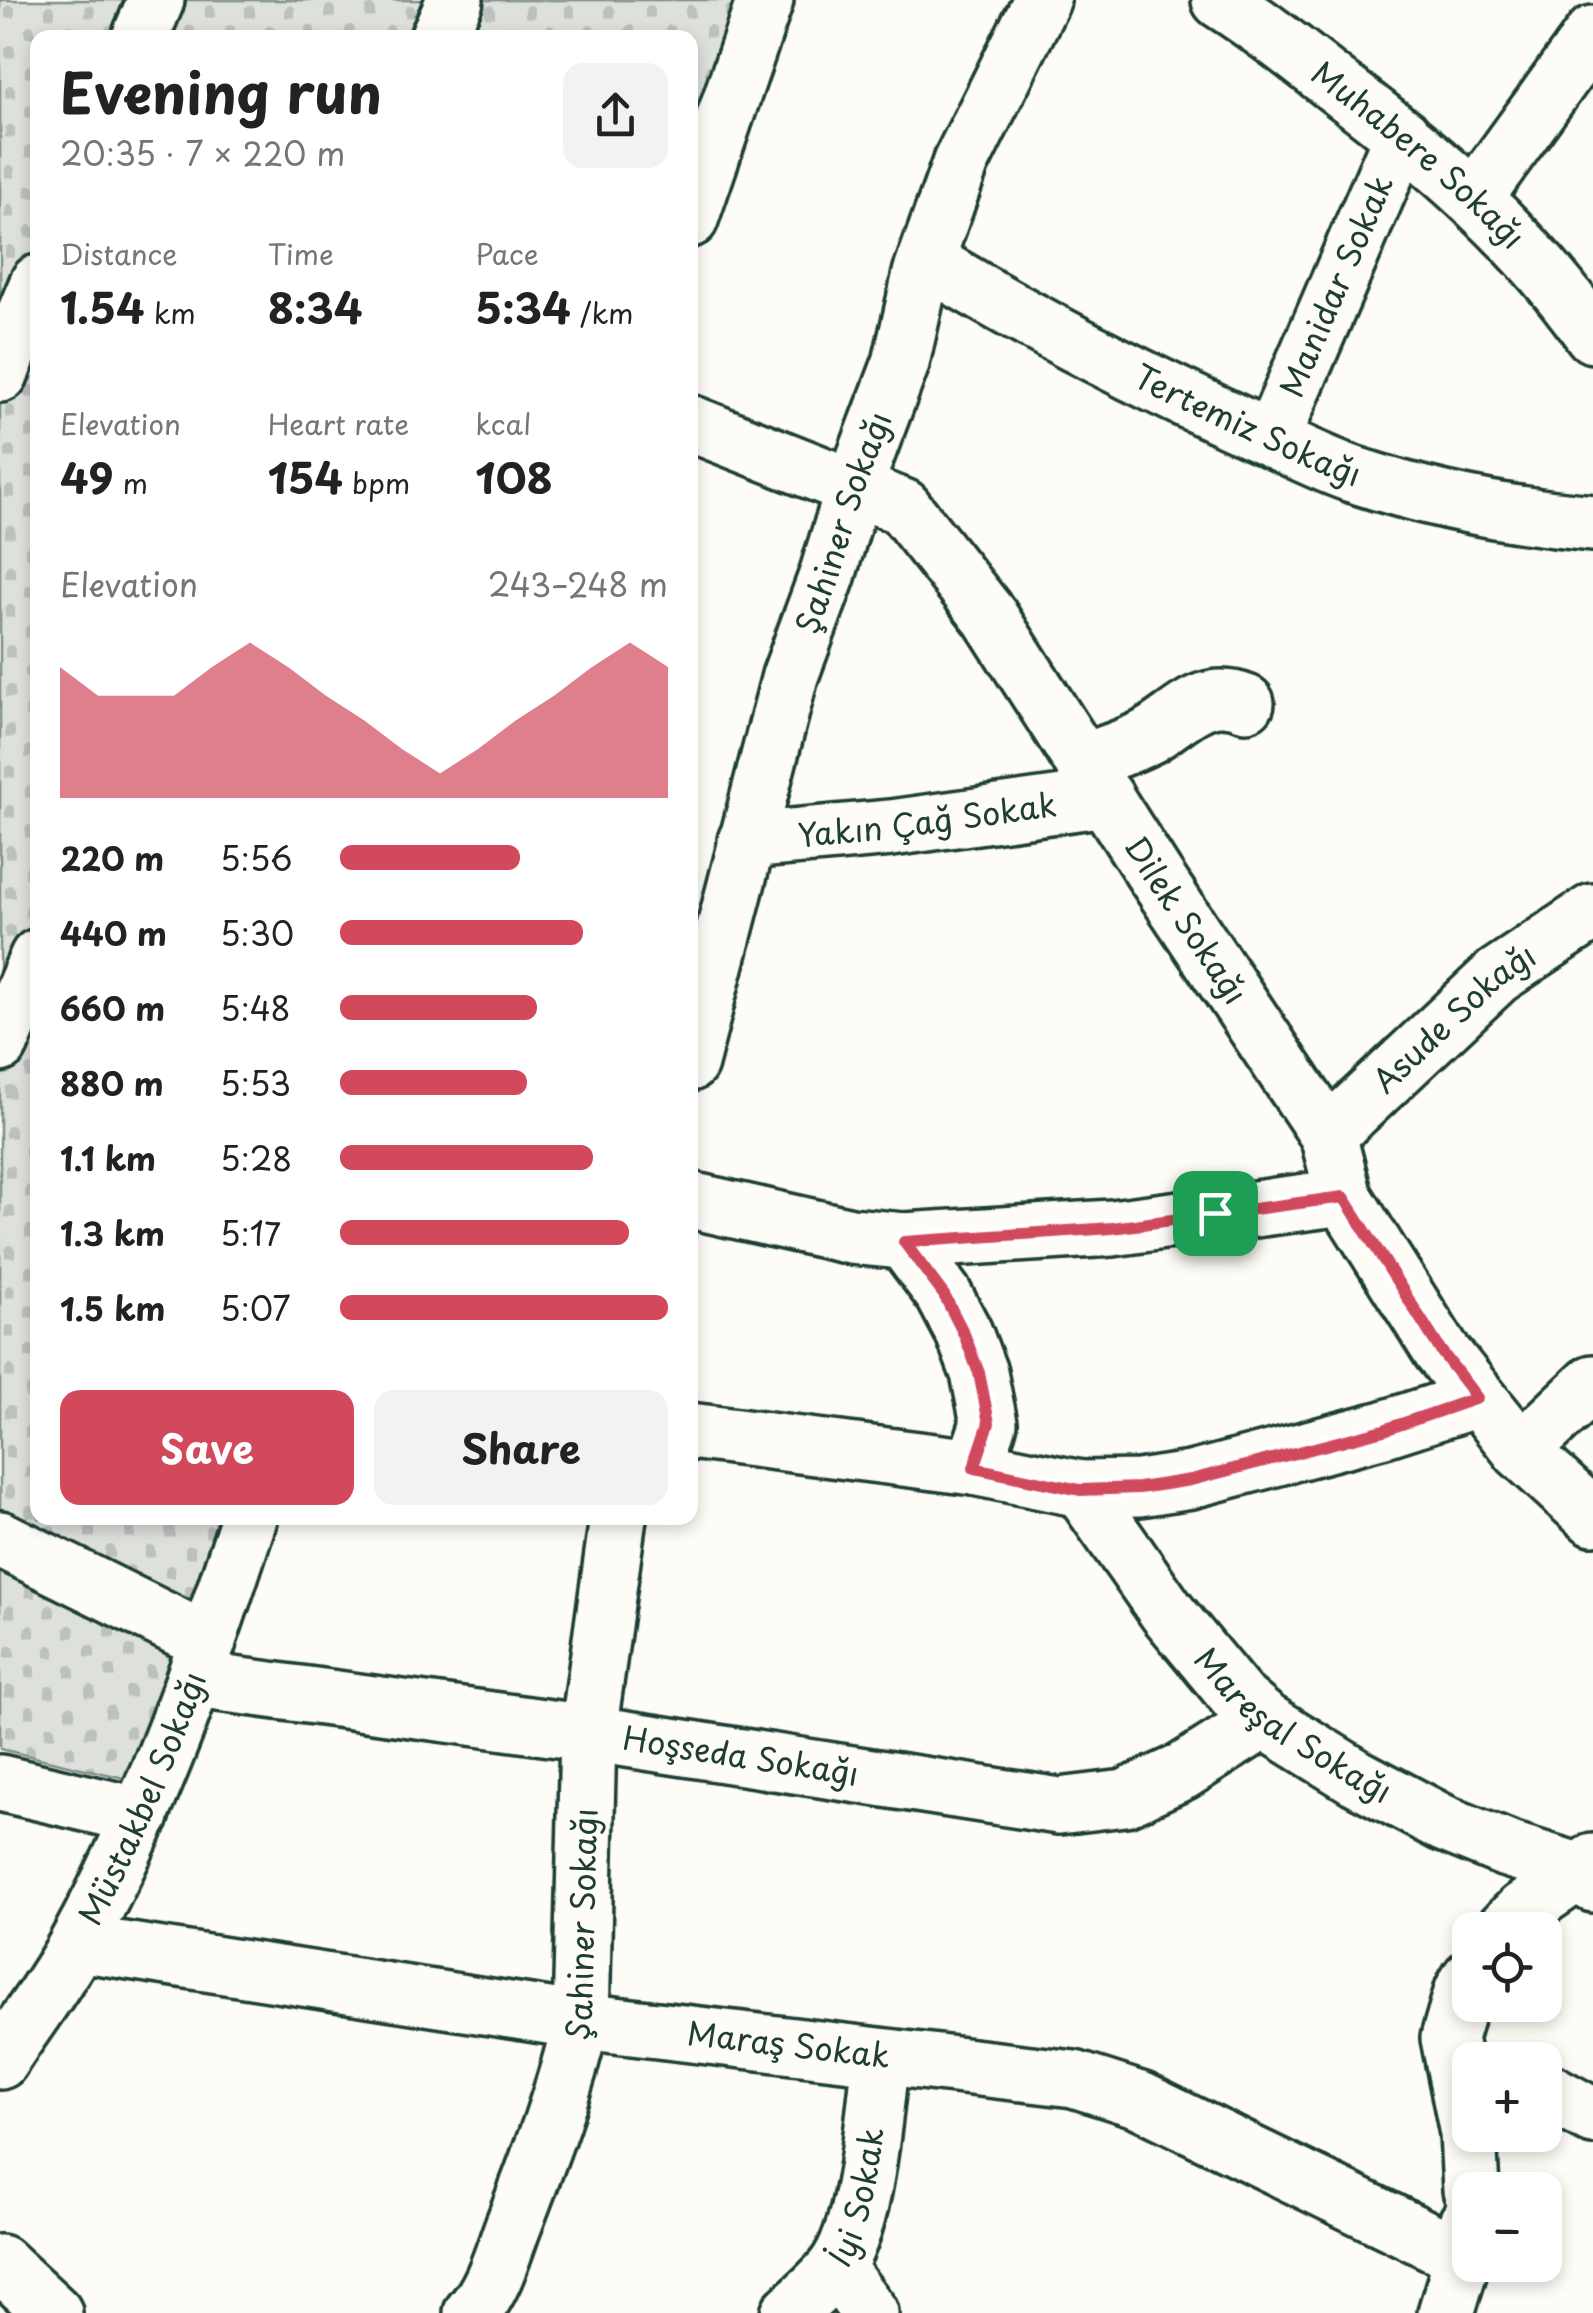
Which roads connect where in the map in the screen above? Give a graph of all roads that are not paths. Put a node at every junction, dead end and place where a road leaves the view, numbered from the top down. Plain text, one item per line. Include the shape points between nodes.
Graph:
1 (156, 0) edge
2 (455, 0) edge
3 (764, 0) edge
4 (1042, 0) edge
5 (1242, 6) edge
6 (143, 30) edge
7 (442, 30) edge
8 (1593, 34) edge
9 (1402, 134) junction
10 (698, 195) edge
11 (1476, 197) junction
12 (926, 260) junction
13 (30, 302) edge
14 (1593, 335) edge
15 (0, 374) edge
16 (698, 426) edge
17 (1272, 438) junction
18 (854, 487) junction
19 (1593, 523) edge
20 (1246, 703) dead end
21 (1094, 780) junction
22 (746, 841) junction
23 (1593, 912) edge
24 (30, 975) edge
25 (698, 1031) edge
26 (0, 1044) edge
27 (1328, 1135) junction
28 (1344, 1197) junction
29 (698, 1202) edge
30 (904, 1242) junction
31 (1593, 1383) edge
32 (1477, 1398) junction
33 (698, 1432) edge
34 (1521, 1451) junction
35 (974, 1468) junction
36 (1080, 1490) junction
37 (1593, 1518) edge
38 (247, 1525) edge
39 (617, 1525) edge
40 (0, 1539) edge
41 (202, 1661) junction
42 (1264, 1720) junction
43 (588, 1732) junction
44 (0, 1783) edge
45 (141, 1816) junction
46 (1588, 1873) edge
47 (1521, 1912) edge
48 (78, 1942) junction
49 (580, 2021) junction
50 (881, 2058) junction
51 (0, 2061) edge
52 (1562, 2099) edge
53 (1593, 2116) edge
54 (1452, 2253) edge
55 (0, 2263) edge
56 (836, 2267) junction
57 (1456, 2282) edge
58 (486, 2308) edge
59 (54, 2313) edge
60 (789, 2313) edge
61 (870, 2313) edge
62 (1446, 2313) edge

1 - 6 street
2 - 7 street
3 - 10 street
4 - 12 street, Şahiner Sokağı via 961,162
5 - 9 street, Muhabere Sokağı
8 - 11 street
9 - 11 street, Muhabere Sokağı
9 - 17 street, Manidar Sokak
11 - 14 street, Muhabere Sokağı via 1565,294
12 - 17 street, Tertemiz Sokağı via 993,301
12 - 18 street, Şahiner Sokağı via 901,362
13 - 15 street
16 - 18 street, Dilek Sokağı
17 - 19 street, Tertemiz Sokağı via 1353,474 1452,501
18 - 21 street, Dilek Sokağı via 903,507 990,617
18 - 22 street, Şahiner Sokağı via 790,676
20 - 21 street, Yakın Çağ Sokak via 1227,696 1194,705
21 - 22 street, Yakın Çağ Sokak via 890,828
21 - 27 street, Dilek Sokağı
22 - 25 street, Şahiner Sokağı
23 - 27 street, Asude Sokağı via 1497,976
24 - 26 street
27 - 28 street, Dilek Sokağı
28 - 30 street via 1112,1228
28 - 32 street, Dilek Sokağı
29 - 30 street
30 - 35 street via 944,1295 979,1373 989,1423
31 - 34 street
32 - 34 street, Dilek Sokağı
32 - 36 street via 1384,1430 1191,1480
33 - 35 street
34 - 37 street, Dilek Sokağı
35 - 36 street
36 - 42 street, Mareşal Sokağı via 1167,1612
38 - 41 street, Müstakbel Sokağı
39 - 43 street, Şahiner Sokağı
40 - 41 street, Hoşseda Sokağı
41 - 43 street, Hoşseda Sokağı
41 - 45 street, Müstakbel Sokağı
42 - 43 street, Hoşseda Sokağı via 1182,1772 1125,1798 1059,1806
42 - 46 street, Mareşal Sokağı via 1443,1823
43 - 49 street, Şahiner Sokağı
44 - 45 street
45 - 48 street, Müstakbel Sokağı
46 - 47 street
48 - 49 street, Maraş Sokak
48 - 51 street, Müstakbel Sokağı
49 - 50 street, Maraş Sokak
49 - 58 street, Şahiner Sokağı
50 - 54 street, Maraş Sokak via 1074,2079 1140,2100
50 - 56 street, İyi Sokak via 864,2189
52 - 53 street
55 - 59 street
56 - 60 street, İyi Sokak
56 - 61 street
57 - 62 street

